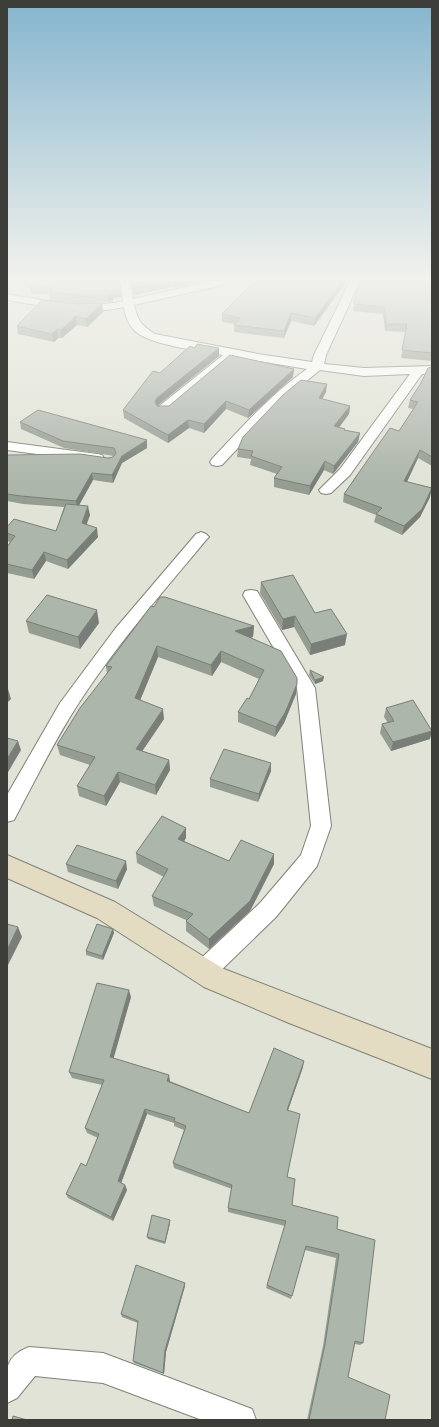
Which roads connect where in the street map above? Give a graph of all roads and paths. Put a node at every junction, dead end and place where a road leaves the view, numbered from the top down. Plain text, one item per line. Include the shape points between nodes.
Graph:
1 (203, 348) edge
2 (324, 348) edge
3 (232, 353) junction
4 (317, 367) junction
5 (426, 370) edge
6 (163, 410) edge
7 (7, 446) edge
8 (109, 460) edge
9 (218, 462) dead end
10 (326, 490) dead end
11 (201, 537) dead end
12 (251, 595) dead end
13 (7, 814) edge
14 (7, 866) edge
15 (204, 971) junction
16 (432, 1064) edge
17 (7, 1388) edge
18 (240, 1420) edge

1 - 3 street
2 - 4 street
3 - 4 street
3 - 6 street
4 - 5 street via 364,372
4 - 9 street via 295,381 269,404
5 - 10 street via 345,472
7 - 8 street
11 - 13 street via 142,606 76,693
12 - 15 street via 306,688 321,826 310,860 268,910
14 - 15 street via 106,910
15 - 16 street via 214,978 289,1009
17 - 18 street via 29,1361 103,1368

